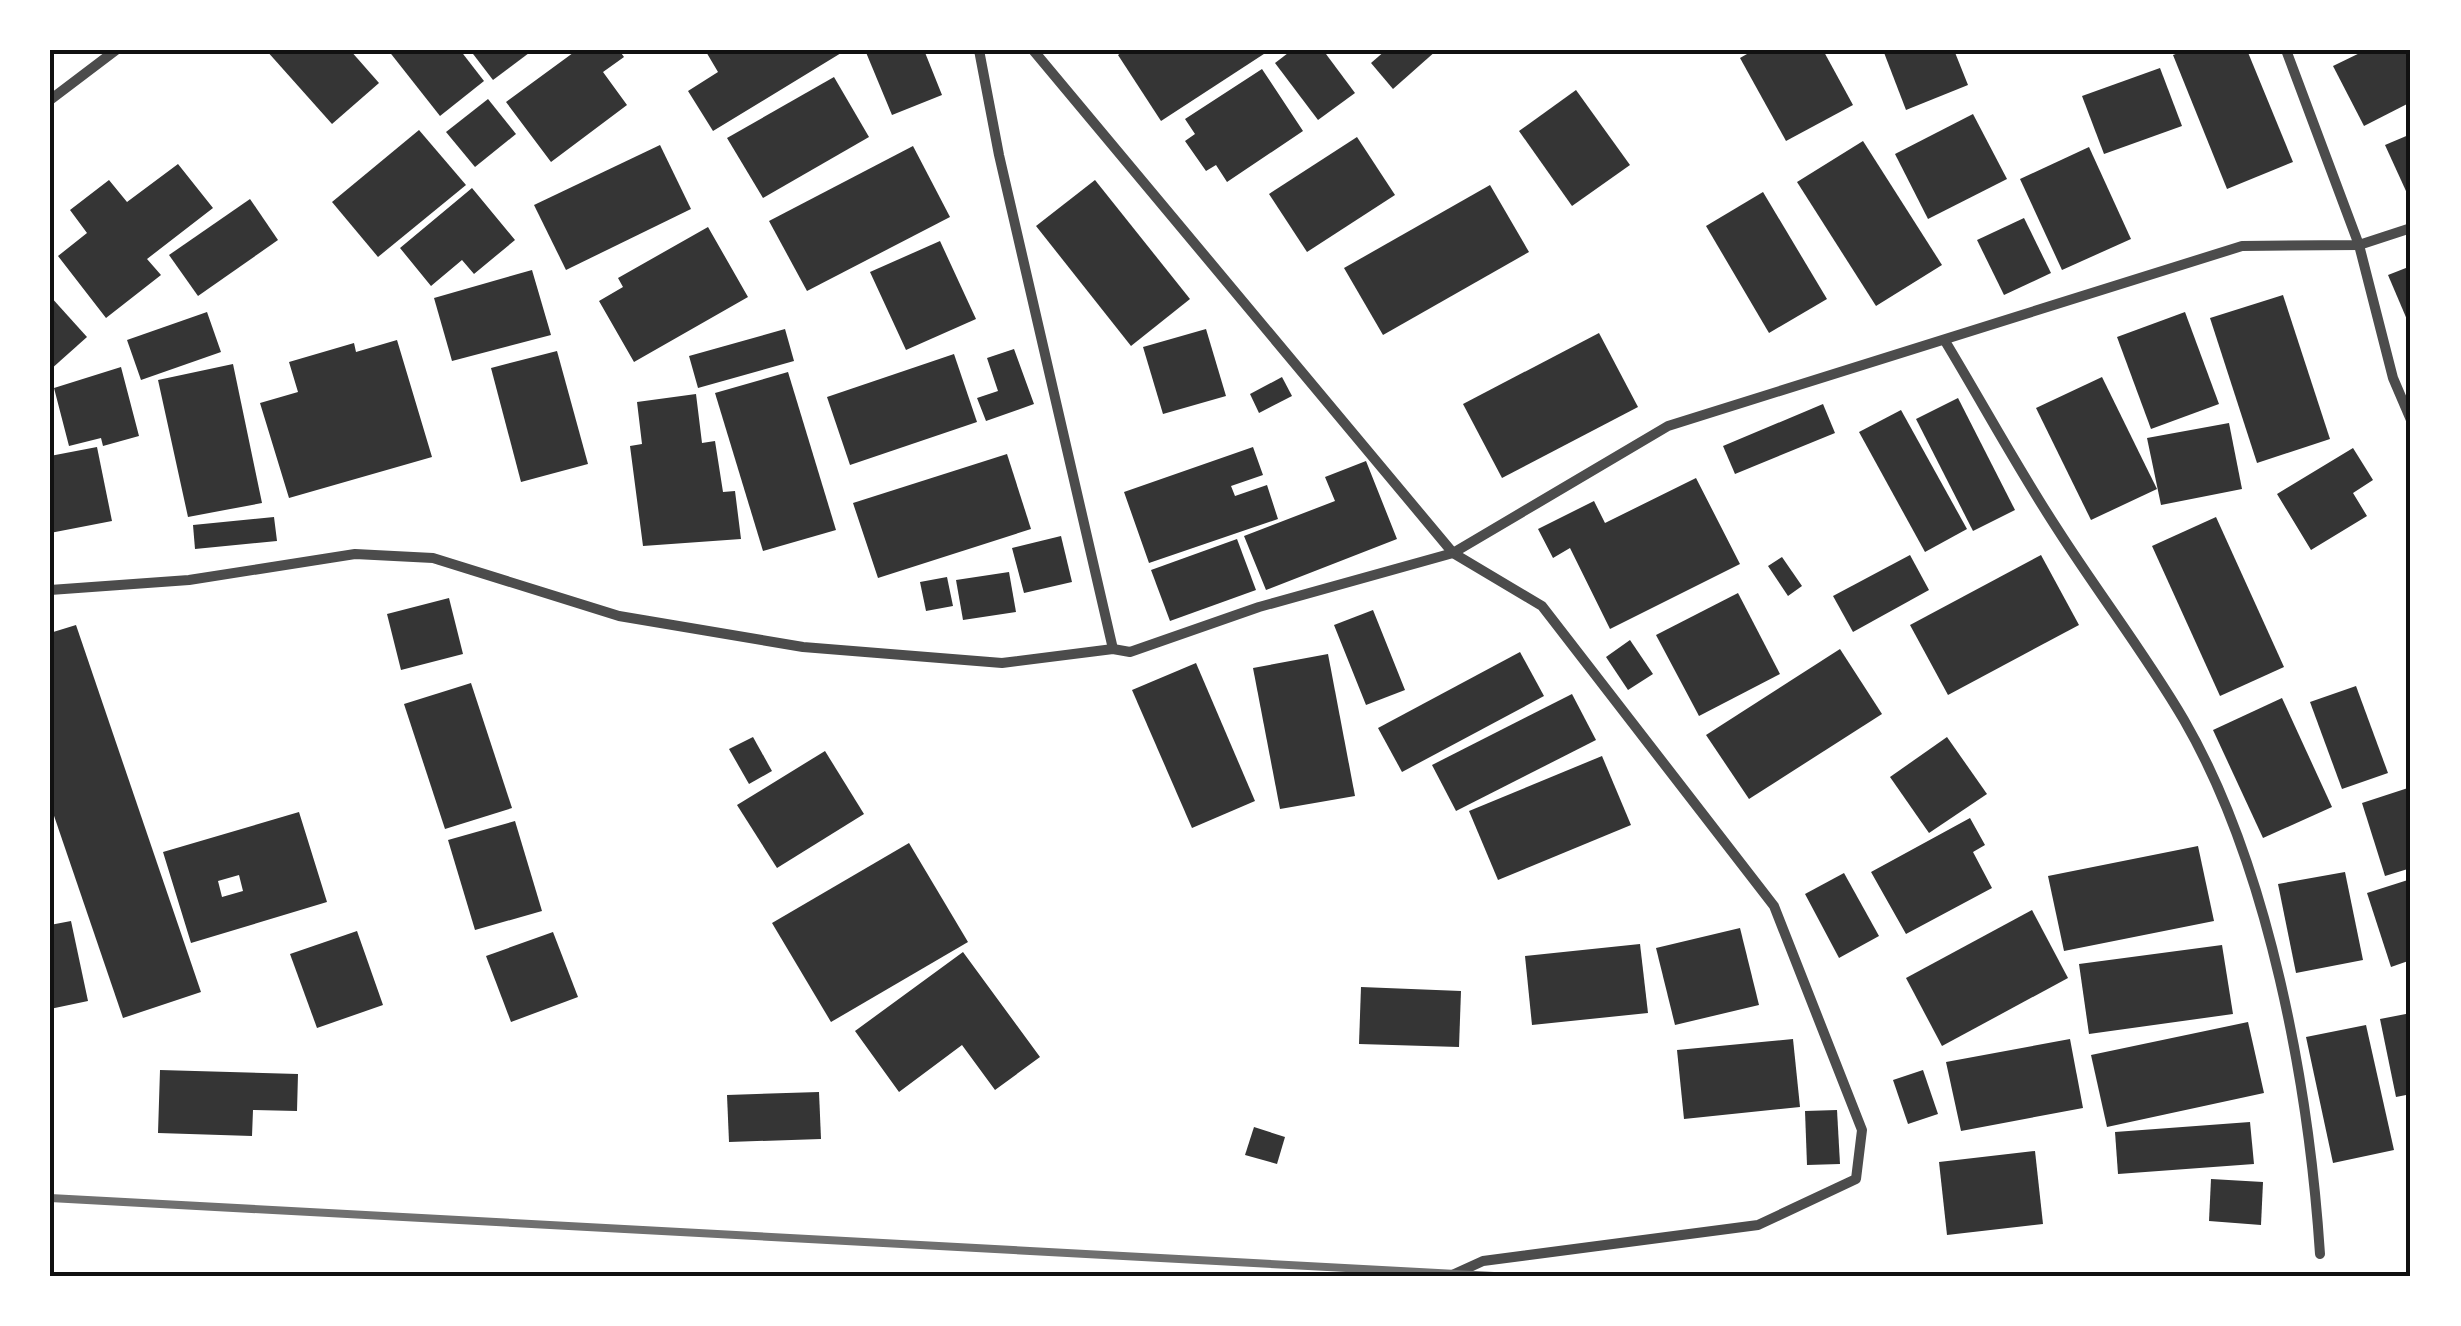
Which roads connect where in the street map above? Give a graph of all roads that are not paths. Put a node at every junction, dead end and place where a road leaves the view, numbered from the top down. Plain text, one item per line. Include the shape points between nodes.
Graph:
1 (116, 50) edge
2 (979, 50) edge
3 (1034, 50) edge
4 (2286, 50) edge
5 (50, 100) edge
6 (2411, 228) edge
7 (2359, 245) junction
8 (1945, 341) junction
9 (2411, 420) edge
10 (1453, 552) junction
11 (50, 590) edge
12 (1113, 649) junction
13 (2320, 1254) dead end
14 (1450, 1276) edge

1 - 5 street
2 - 12 street
3 - 10 street
4 - 7 street
6 - 7 street
7 - 8 street via 2242,246
7 - 9 street
8 - 10 street via 1668,426
8 - 13 street via 2185,722 2248,862 2310,1149
10 - 12 street via 1130,652
10 - 14 street via 1542,606 1774,906 1862,1130 1856,1179 1758,1225 1483,1261
11 - 12 street via 190,580 355,554 433,558 619,616 803,647 1002,664

